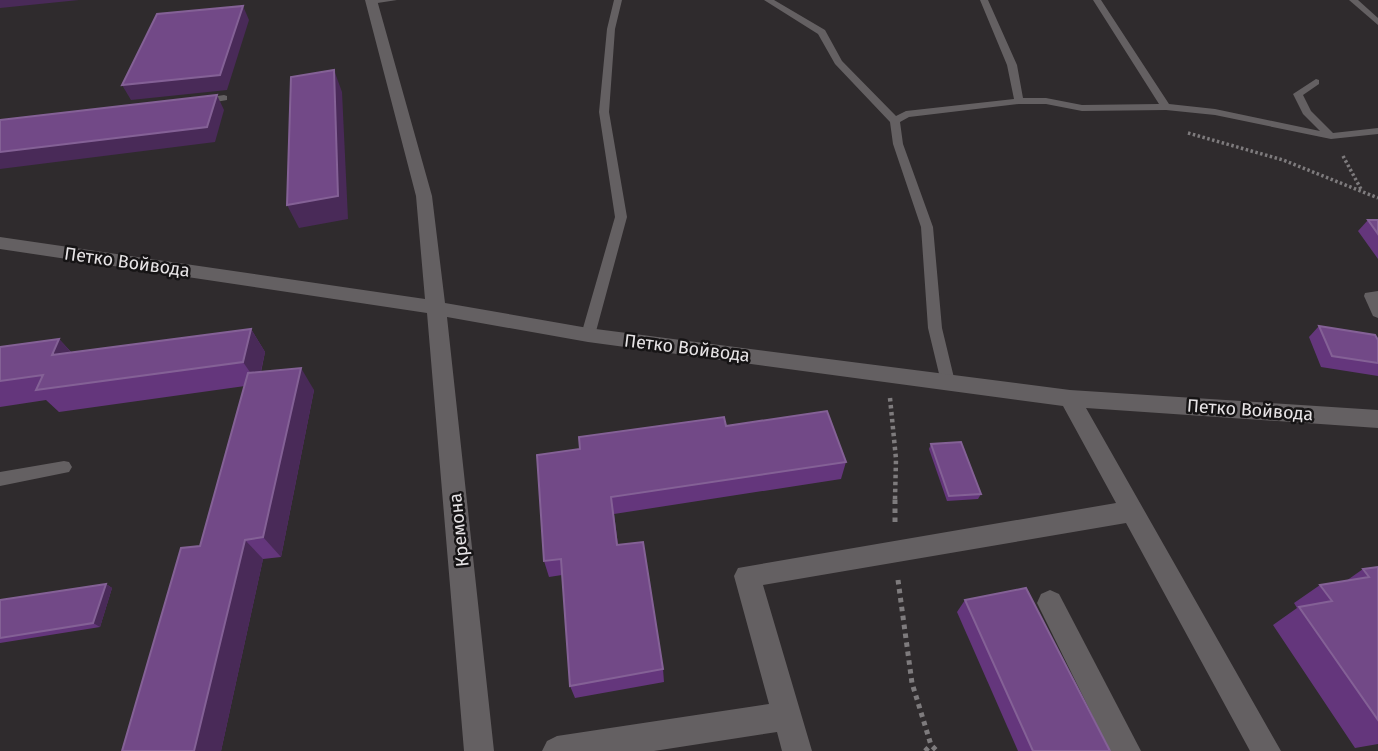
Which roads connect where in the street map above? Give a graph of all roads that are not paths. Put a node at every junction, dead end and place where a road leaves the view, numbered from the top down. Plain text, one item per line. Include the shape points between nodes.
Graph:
1 (393, 0) edge
2 (618, 0) edge
3 (768, 0) edge
4 (984, 0) edge
5 (1097, 0) edge
6 (1353, 0) edge
7 (371, 1) edge
8 (1378, 22) edge
9 (1316, 82) dead end
10 (224, 99) dead end
11 (1019, 101) junction
12 (184, 103) edge
13 (1166, 107) junction
14 (895, 121) junction
15 (1378, 131) edge
16 (1331, 136) junction
17 (0, 243) edge
18 (1378, 295) edge
19 (437, 308) junction
20 (1378, 313) edge
21 (588, 335) junction
22 (948, 382) junction
23 (1070, 398) junction
24 (1378, 419) edge
25 (64, 467) dead end
26 (0, 479) edge
27 (1132, 511) junction
28 (1050, 603) dead end
29 (788, 716) junction
30 (479, 751) edge
31 (557, 751) edge
32 (797, 751) edge
33 (1125, 751) edge
34 (1266, 751) edge

1 - 7 lane
2 - 21 lane via 604,112 621,217
3 - 14 lane via 822,32 838,62
4 - 11 lane via 1012,65
5 - 13 lane
6 - 8 lane
7 - 19 street, Кремона via 424,196
9 - 16 lane via 1298,94 1307,112
10 - 12 lane
11 - 13 lane via 1082,108
11 - 14 lane via 906,114
13 - 16 lane via 1215,112
14 - 22 lane via 898,144 927,227 935,328
15 - 16 lane
17 - 19 street, Петко Войвода
18 - 20 lane via 1370,296
19 - 21 street, Петко Войвода
19 - 30 street, Кремона
21 - 22 street, Петко Войвода
22 - 23 street, Петко Войвода
23 - 24 street, Петко Войвода
23 - 27 street
25 - 26 lane
27 - 29 street via 747,576
27 - 34 street
28 - 33 street
29 - 31 street
29 - 32 street

